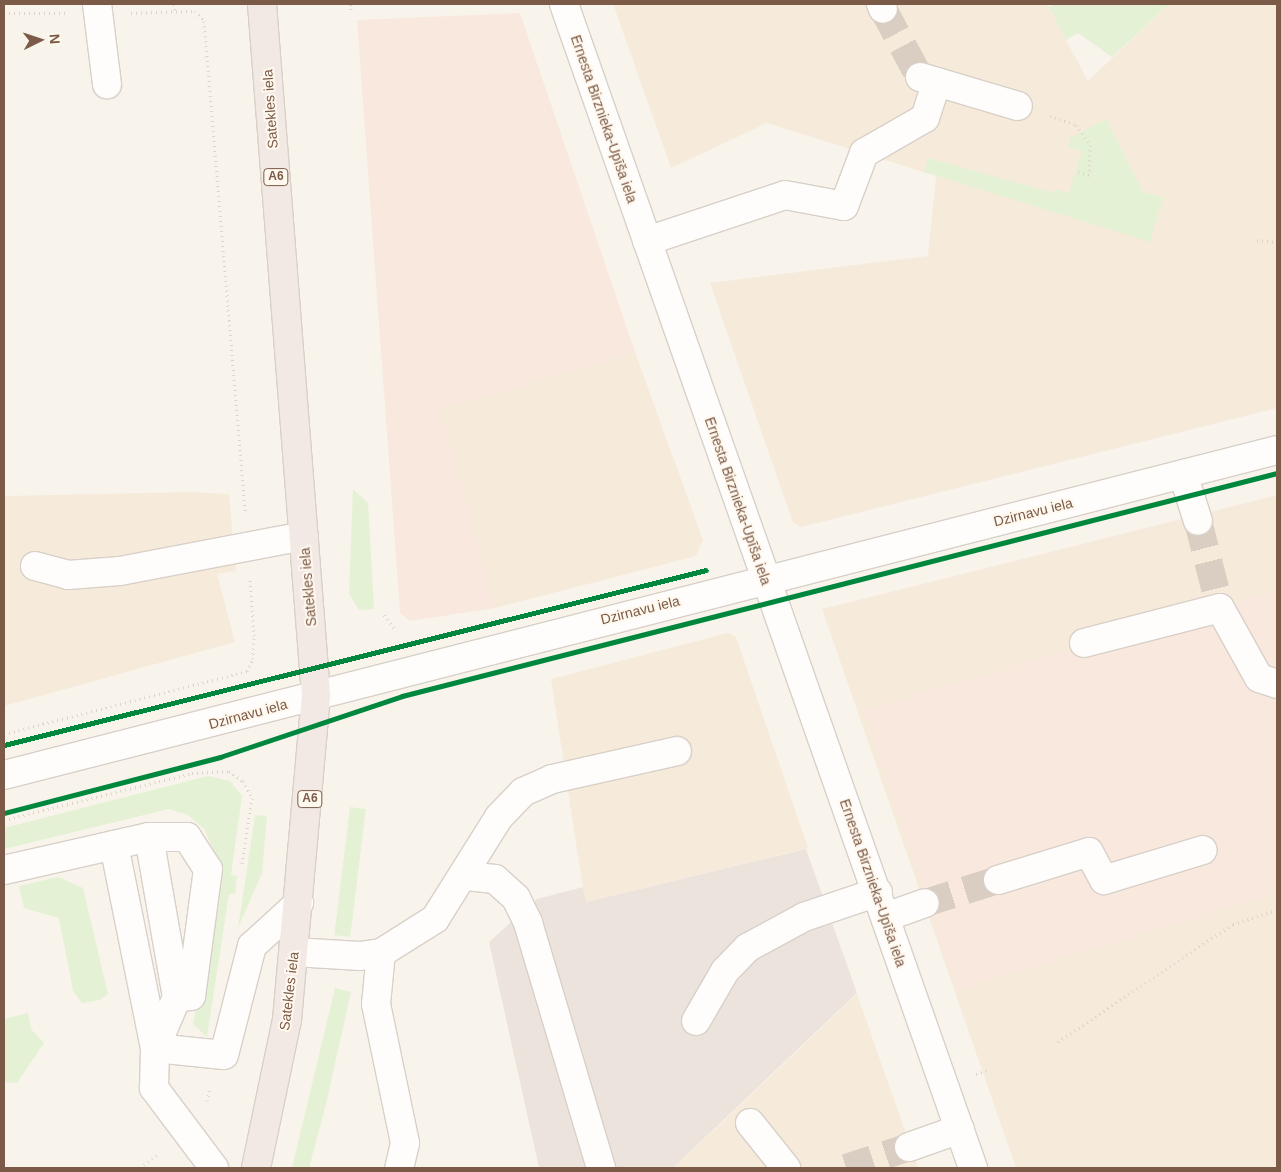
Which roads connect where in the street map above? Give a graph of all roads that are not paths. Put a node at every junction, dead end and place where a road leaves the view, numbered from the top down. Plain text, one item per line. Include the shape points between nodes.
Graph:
1 (262, 4) edge
2 (564, 4) edge
3 (97, 9) edge
4 (106, 84) dead end
5 (1018, 106) road end
6 (647, 241) junction
7 (1277, 450) edge
8 (1183, 474) junction
9 (1198, 521) tunnel mouth
10 (304, 536) junction
11 (35, 566) dead end
12 (765, 580) junction
13 (1084, 643) dead end
14 (1277, 684) edge
15 (316, 695) junction
16 (677, 751) dead end
17 (4, 775) edge
18 (149, 837) junction
19 (114, 844) junction
20 (1203, 850) dead end
21 (4, 870) edge
22 (466, 876) junction
23 (998, 880) tunnel mouth
24 (299, 903) junction
25 (925, 903) tunnel mouth
26 (882, 905) junction
27 (294, 952) junction
28 (381, 952) junction
29 (177, 998) junction
30 (696, 1021) dead end
31 (155, 1048) junction
32 (750, 1123) dead end
33 (960, 1129) junction
34 (910, 1147) tunnel mouth
35 (214, 1168) edge
36 (256, 1168) edge
37 (399, 1168) edge
38 (601, 1168) edge
39 (786, 1168) edge
40 (973, 1168) edge

1 - 10 highway, Satekles iela / A6
2 - 6 street, Ernesta Birznieka-Upīša iela
3 - 4 street
5 - 6 street via 928,79 925,118 864,153 844,206 785,196
6 - 12 street, Ernesta Birznieka-Upīša iela
7 - 8 street, Dzirnavu iela
8 - 9 street
8 - 12 street, Dzirnavu iela
10 - 11 street via 120,571 68,575
10 - 15 highway, Satekles iela / A6
12 - 15 street, Dzirnavu iela
12 - 26 street, Ernesta Birznieka-Upīša iela
13 - 14 street via 1220,608 1259,678
15 - 17 street, Dzirnavu iela
15 - 24 highway, Satekles iela / A6
16 - 22 street via 552,780 523,792 499,817
18 - 19 street
18 - 29 street
18 - 29 street via 187,837 208,869 191,996
19 - 21 street
19 - 31 street
20 - 23 street via 1104,880 1089,852
22 - 28 street via 435,919
22 - 38 street via 494,879 516,898 528,923
24 - 27 highway, Satekles iela / A6
24 - 31 street via 252,946 224,1055
25 - 26 street
26 - 30 street via 804,917 747,948 725,971
26 - 33 street, Ernesta Birznieka-Upīša iela
27 - 28 street via 360,956
27 - 36 highway, Satekles iela / A6 via 287,1020
28 - 37 street via 376,1004 405,1143
29 - 31 street
31 - 35 street via 154,1088
32 - 39 street
33 - 34 street
33 - 40 street, Ernesta Birznieka-Upīša iela

